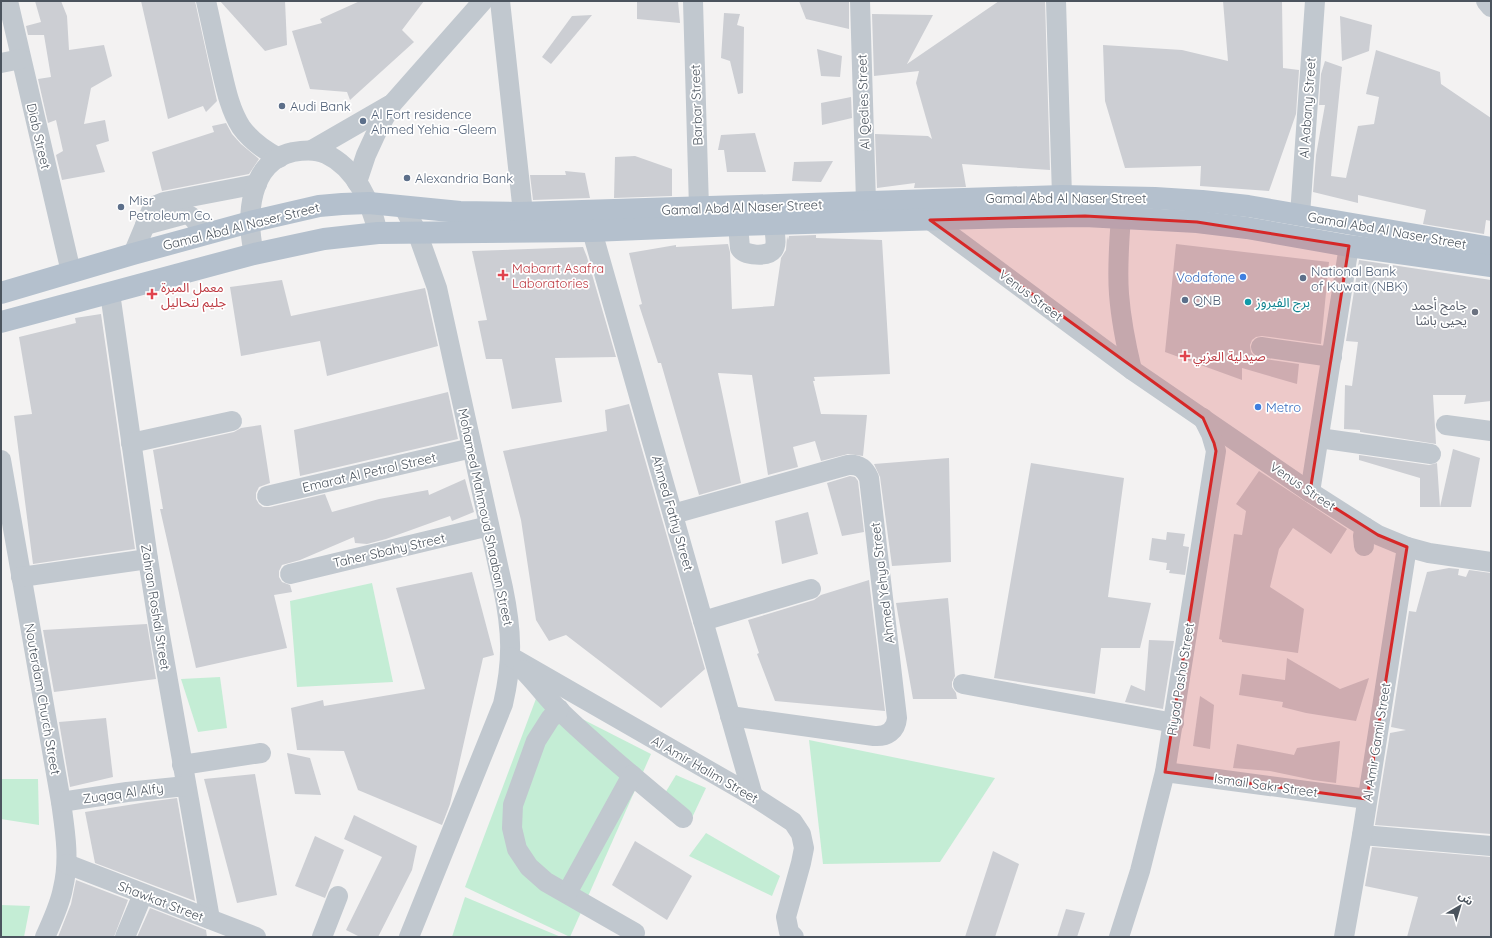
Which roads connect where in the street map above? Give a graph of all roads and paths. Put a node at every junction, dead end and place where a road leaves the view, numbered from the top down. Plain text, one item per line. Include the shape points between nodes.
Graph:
1 (8, 1) edge
2 (206, 1) edge
3 (483, 1) edge
4 (500, 1) edge
5 (693, 1) edge
6 (860, 1) edge
7 (1056, 1) edge
8 (1315, 1) edge
9 (1486, 1) edge
10 (1491, 7) edge
11 (21, 59) junction
12 (1, 63) edge
13 (392, 104) junction
14 (312, 150) junction
15 (279, 158) junction
16 (357, 182) junction
17 (257, 184) junction
18 (1062, 196) junction
19 (866, 202) junction
20 (369, 204) junction
21 (404, 208) junction
22 (699, 208) junction
23 (523, 213) junction
24 (1300, 215) junction
25 (1121, 217) junction
26 (930, 220) junction
27 (250, 222) junction
28 (774, 224) junction
29 (738, 225) junction
30 (145, 226) junction
31 (592, 231) junction
32 (417, 232) junction
33 (378, 233) junction
34 (202, 235) junction
35 (1349, 246) junction
36 (1491, 248) edge
37 (133, 254) junction
38 (254, 254) junction
39 (1491, 266) edge
40 (71, 272) junction
41 (110, 293) junction
42 (1, 294) edge
43 (1, 322) edge
44 (1261, 347) dead end
45 (1332, 357) junction
46 (1132, 370) junction
47 (1203, 418) junction
48 (232, 421) dead end
49 (1446, 425) dead end
50 (1491, 431) edge
51 (1319, 438) junction
52 (131, 443) junction
53 (472, 448) junction
54 (1431, 454) dead end
55 (1, 460) edge
56 (1310, 492) junction
57 (267, 496) dead end
58 (673, 514) junction
59 (489, 526) junction
60 (1407, 547) junction
61 (148, 559) junction
62 (1491, 562) edge
63 (290, 574) dead end
64 (21, 577) junction
65 (810, 589) dead end
66 (703, 621) junction
67 (511, 657) junction
68 (963, 684) dead end
69 (559, 709) junction
70 (730, 716) junction
71 (1174, 723) junction
72 (261, 753) dead end
73 (182, 765) junction
74 (1165, 772) junction
75 (632, 775) junction
76 (186, 786) junction
77 (753, 796) junction
78 (1368, 799) junction
79 (61, 802) junction
80 (683, 818) dead end
81 (1362, 835) junction
82 (1491, 846) edge
83 (66, 864) junction
84 (567, 893) junction
85 (143, 894) junction
86 (338, 896) dead end
87 (210, 919) junction
88 (635, 933) dead end
89 (45, 937) edge
90 (125, 937) edge
91 (256, 937) edge
92 (322, 937) edge
93 (409, 937) edge
94 (794, 937) edge
95 (1119, 937) edge
96 (1344, 937) edge

1 - 11 street, Diab Street
2 - 15 street via 224,83 234,114 252,140
3 - 13 street
4 - 23 street
5 - 22 street, Barbar Street
6 - 19 street, Al Qedies Street
7 - 18 street
8 - 24 street, Al Aabany Street
9 - 10 street
11 - 12 street
11 - 40 street, Diab Street
13 - 14 street
13 - 16 street via 366,155
14 - 15 street via 294,152
14 - 16 street via 337,161
15 - 17 street via 269,164
16 - 20 street
17 - 27 street
17 - 30 street via 159,204 151,210
18 - 19 main road, Gamal Abd Al Naser Street
18 - 24 main road, Gamal Abd Al Naser Street via 1202,201
19 - 22 main road, Gamal Abd Al Naser Street
20 - 21 main road, Gamal Abd Al Naser Street
20 - 27 main road, Gamal Abd Al Naser Street via 319,206
20 - 33 street
21 - 23 main road, Gamal Abd Al Naser Street
21 - 32 street, Mohamed Mahmoud Shaaban Street
22 - 23 main road, Gamal Abd Al Naser Street
24 - 36 main road, Gamal Abd Al Naser Street
25 - 26 main road, Gamal Abd Al Naser Street via 1049,216
25 - 35 main road, Gamal Abd Al Naser Street via 1240,227
25 - 46 street via 1119,294 1123,332
26 - 28 main road, Gamal Abd Al Naser Street
26 - 46 street, Venus Street
27 - 34 main road, Gamal Abd Al Naser Street
27 - 38 street
28 - 29 main road, Gamal Abd Al Naser Street
28 - 29 street via 775,243 769,254 747,254 742,251
29 - 31 main road, Gamal Abd Al Naser Street
30 - 34 street via 186,214 195,219
30 - 37 street
31 - 32 main road, Gamal Abd Al Naser Street
31 - 58 street, Ahmed Fathy Street
32 - 33 main road, Gamal Abd Al Naser Street
32 - 53 street, Mohamed Mahmoud Shaaban Street via 436,288
33 - 38 main road, Gamal Abd Al Naser Street via 324,239
34 - 37 main road, Gamal Abd Al Naser Street
35 - 39 main road, Gamal Abd Al Naser Street
35 - 45 street
37 - 40 main road, Gamal Abd Al Naser Street
38 - 41 main road, Gamal Abd Al Naser Street
40 - 42 main road, Gamal Abd Al Naser Street
41 - 43 main road, Gamal Abd Al Naser Street
41 - 52 street, Zahran Roshdi Street
44 - 45 street
45 - 51 street
46 - 47 street, Venus Street
47 - 56 street, Venus Street
47 - 71 street, Riyad Pasha Street via 1212,434 1216,451
48 - 52 street
49 - 50 street
51 - 54 street
51 - 56 street
52 - 61 street, Zahran Roshdi Street
53 - 57 street, Emarat Al Petrol Street
53 - 59 street, Mohamed Mahmoud Shaaban Street
55 - 64 street, Nouterdam Church Street
56 - 60 street, Venus Street via 1364,536 1378,535
58 - 66 street, Ahmed Fathy Street
58 - 70 street, Ahmed Yehya Street via 848,465 859,466 869,478 897,718 894,728 880,737
59 - 63 street, Taher Sbahy Street
59 - 67 street, Mohamed Mahmoud Shaaban Street via 508,611
60 - 62 street, Venus Street via 1429,553
60 - 78 street, Al Amir Gamil Street
61 - 64 street
61 - 73 street, Zahran Roshdi Street
64 - 79 street, Nouterdam Church Street
65 - 66 street
66 - 70 street, Ahmed Fathy Street
67 - 69 street
67 - 77 street, Al Amir Halim Street
67 - 93 street, Mohamed Mahmoud Shaaban Street via 503,704
68 - 71 street
69 - 75 street
69 - 84 street via 542,730 530,753 513,806 512,828 518,849 529,868 546,882
70 - 77 street, Ahmed Fathy Street
71 - 74 street, Riyad Pasha Street
72 - 73 street
73 - 76 street, Zahran Roshdi Street
74 - 78 street, Ismail Sakr Street
74 - 95 street, Riyad Pasha Street via 1140,872
75 - 80 street
75 - 84 street
76 - 79 street, Zuqaq Al Alfy
76 - 87 street, Zahran Roshdi Street
77 - 94 street, Al Amir Halim Street via 793,822 801,834 804,848 786,917 789,932
78 - 81 street, Al Amir Gamil Street
79 - 83 street, Nouterdam Church Street
81 - 82 street
81 - 96 street, Al Amir Gamil Street
83 - 85 street, Shawkat Street
83 - 89 street, Nouterdam Church Street via 63,888
84 - 88 street
85 - 87 street, Shawkat Street
85 - 90 street
86 - 92 street
87 - 91 street, Shawkat Street

